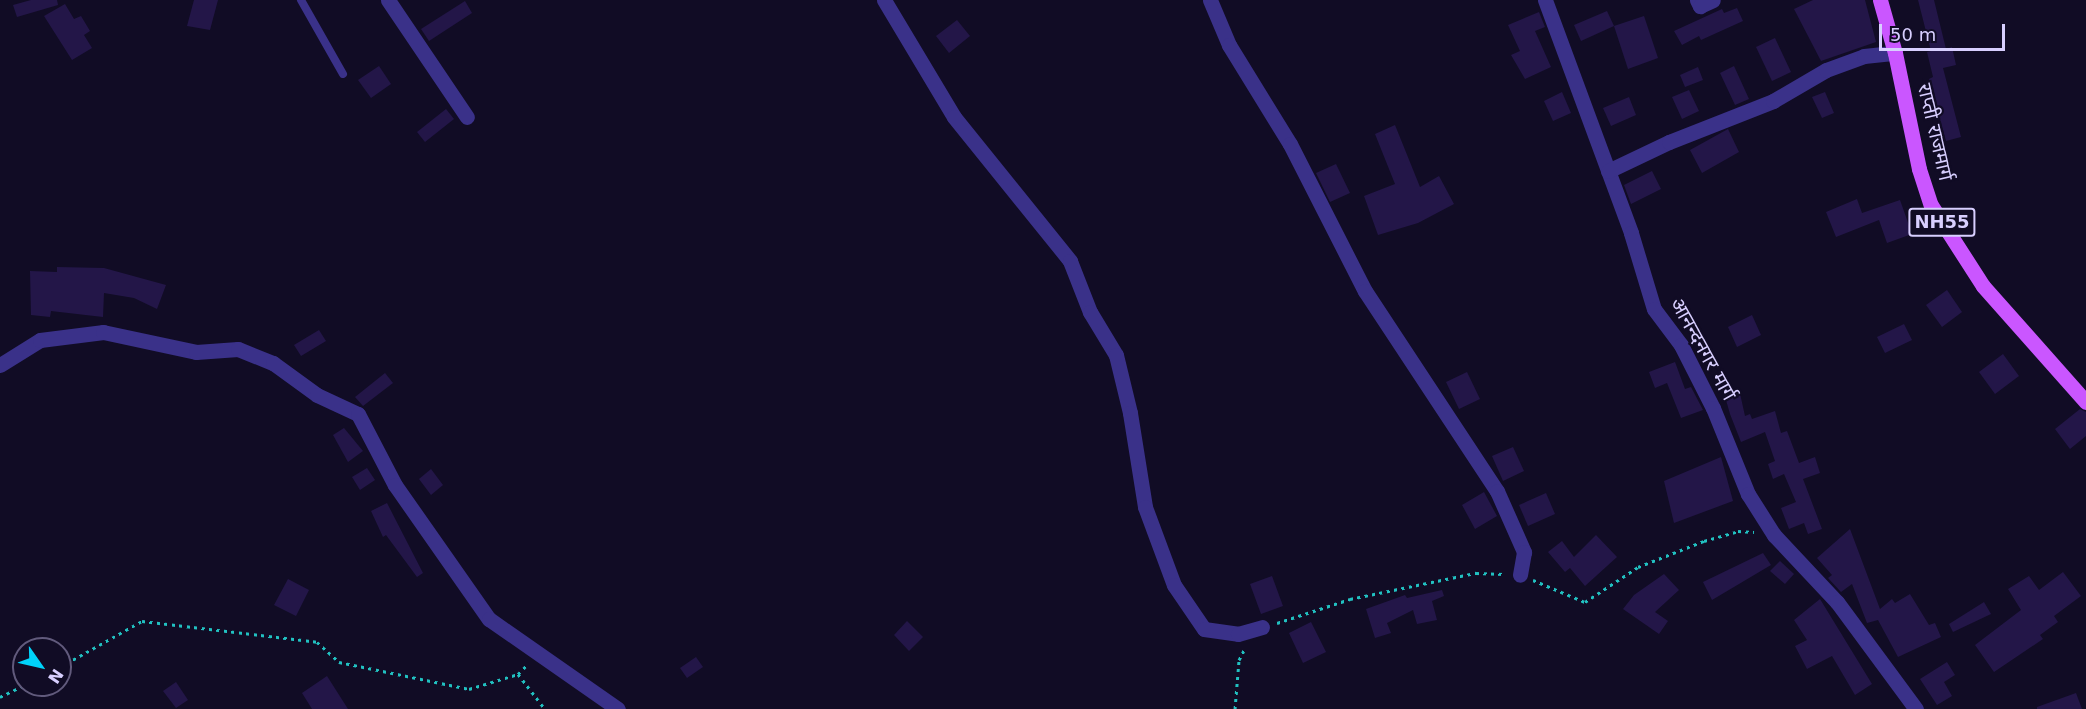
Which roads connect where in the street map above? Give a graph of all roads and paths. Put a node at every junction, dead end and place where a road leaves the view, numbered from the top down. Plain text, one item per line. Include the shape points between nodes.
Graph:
1 (301, 0) edge
2 (388, 0) edge
3 (884, 0) edge
4 (1210, 0) edge
5 (1545, 0) edge
6 (1697, 0) edge
7 (1713, 0) edge
8 (1880, 0) edge
9 (1895, 53) junction
10 (343, 74) dead end
11 (467, 117) dead end
12 (1608, 171) junction
13 (0, 365) edge
14 (2086, 402) edge
15 (1774, 535) junction
16 (1520, 574) junction
17 (1262, 627) junction
18 (537, 655) junction
19 (72, 660) edge
20 (518, 674) junction
21 (545, 709) edge
22 (618, 709) edge
23 (1235, 709) edge
24 (1916, 709) edge

1 - 10 lane
2 - 11 street
3 - 17 street via 954,117 1070,261 1090,312 1116,355 1145,507 1174,585 1204,629 1238,634
4 - 16 street via 1229,45 1290,144 1365,291 1497,491 1524,552
5 - 12 street, आनन्दनगर मार्ग
6 - 7 street via 1700,6
8 - 9 main road, राप्ती राजमार्ग / NH55
9 - 12 street via 1864,56 1826,70 1773,101
9 - 14 main road, राप्ती राजमार्ग / NH55 via 1919,169 1931,205 1983,286
12 - 15 street, आनन्दनगर मार्ग via 1654,309 1681,345 1713,408 1748,494
13 - 18 street via 40,340 103,332 196,352 238,349 273,363 317,395 358,414 395,485 489,619
15 - 16 path via 1738,531 1704,541 1638,567 1585,602
15 - 24 street, आनन्दनगर मार्ग via 1837,602
16 - 17 path via 1476,573 1350,599
17 - 23 path via 1239,660
18 - 20 path
18 - 22 street
19 - 20 path via 142,621 317,642 339,662 469,689
20 - 21 path

